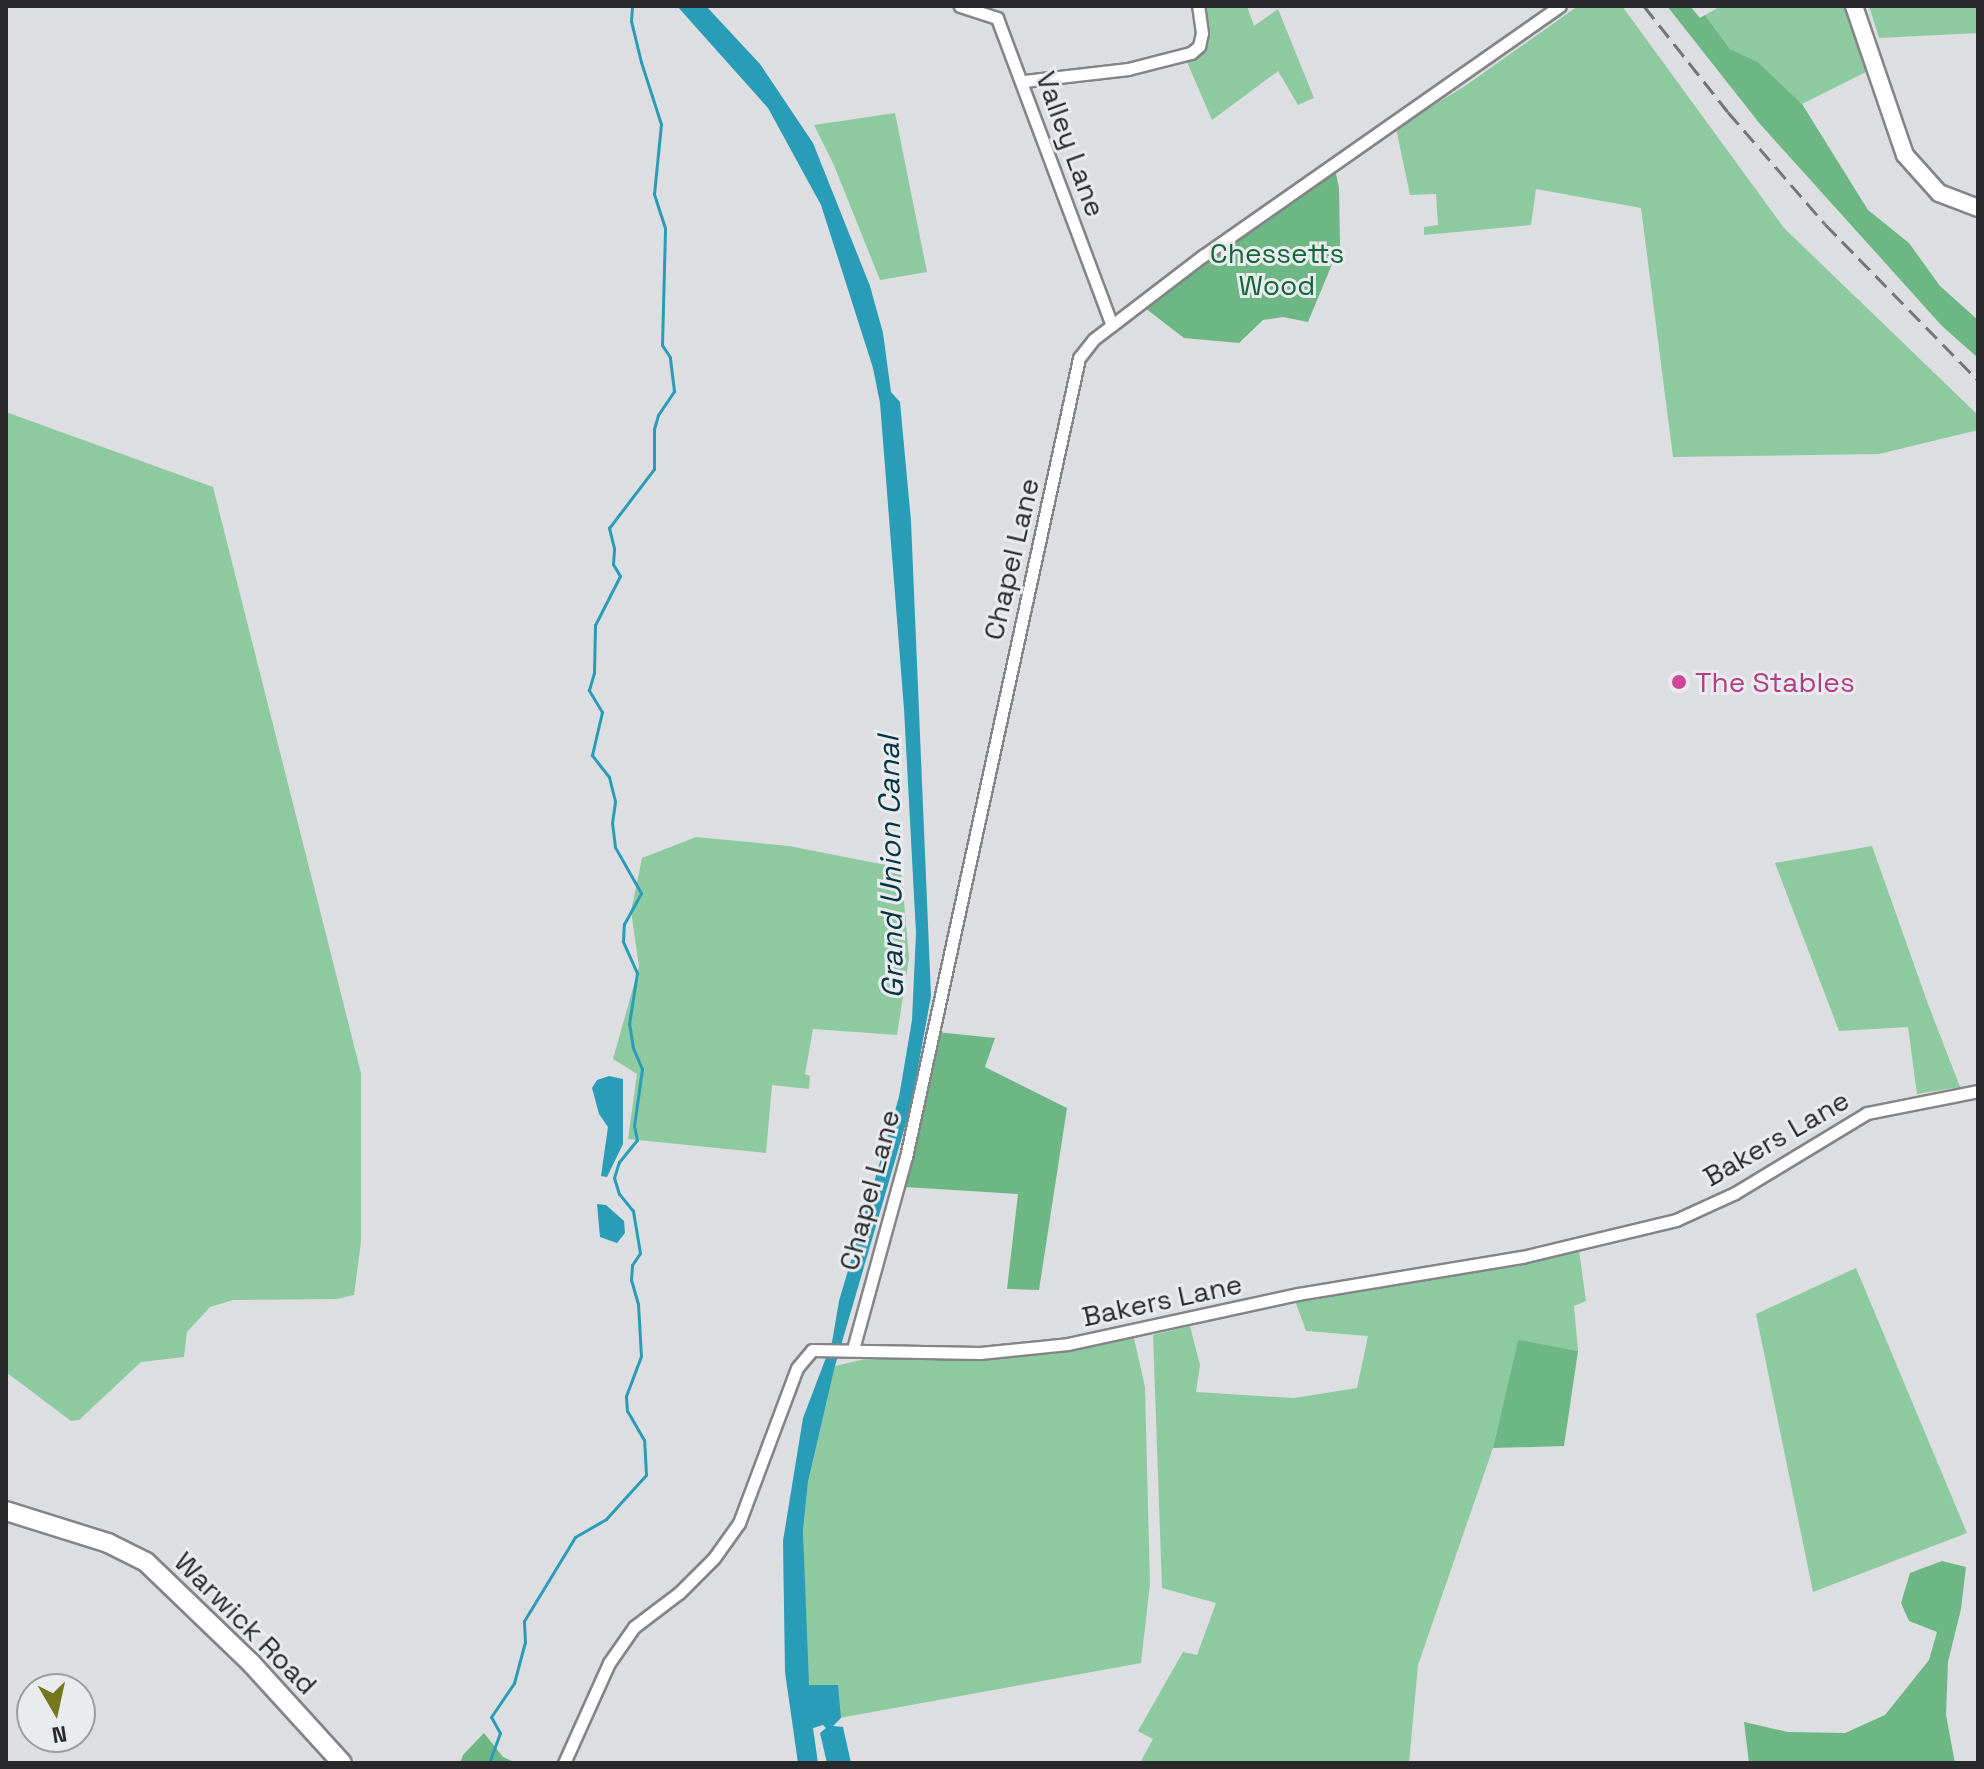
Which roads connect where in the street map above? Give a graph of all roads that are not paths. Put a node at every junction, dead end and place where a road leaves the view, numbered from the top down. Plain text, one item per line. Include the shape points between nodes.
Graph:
1 (960, 6) edge
2 (1198, 6) edge
3 (1559, 6) edge
4 (1854, 6) edge
5 (1024, 81) junction
6 (1978, 208) edge
7 (1112, 325) junction
8 (1978, 1091) edge
9 (847, 1351) junction
10 (6, 1511) edge
11 (342, 1763) edge
12 (564, 1763) edge

1 - 5 street, Valley Lane via 997,18
2 - 5 street via 1202,33 1191,53 1128,69
3 - 7 street, Chapel Lane via 1295,189
4 - 6 street via 1905,155 1939,193
5 - 7 street, Valley Lane
7 - 9 street, Chapel Lane via 1079,358 906,1157
8 - 9 street, Bakers Lane via 1867,1113 1735,1193 1676,1220 1522,1257 1298,1294 1068,1344 980,1353
9 - 12 street, Bakers Lane via 812,1350 797,1368 739,1523 679,1593 634,1627 609,1663
10 - 11 main road, Warwick Road via 108,1543 146,1562 251,1663

